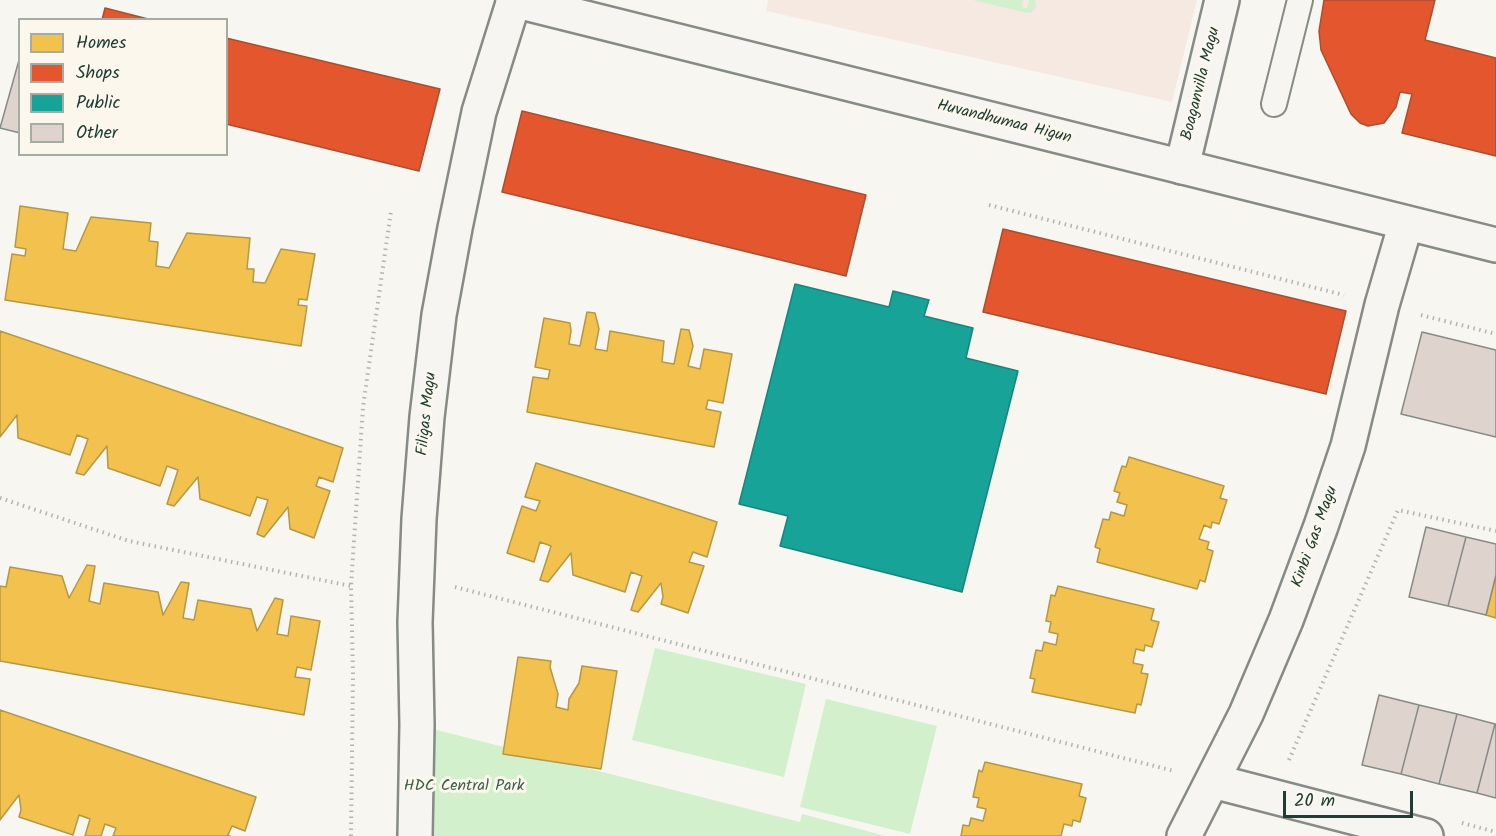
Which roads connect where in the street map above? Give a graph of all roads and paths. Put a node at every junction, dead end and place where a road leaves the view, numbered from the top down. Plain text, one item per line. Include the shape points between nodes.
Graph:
1 (513, 0) edge
2 (1222, 0) edge
3 (1300, 0) edge
4 (1274, 104) dead end
5 (1182, 167) junction
6 (988, 206) dead end
7 (391, 211) dead end
8 (1406, 223) junction
9 (1496, 245) edge
10 (1382, 305) junction
11 (1496, 334) edge
12 (0, 498) edge
13 (1496, 531) edge
14 (417, 577) junction
15 (351, 586) junction
16 (1287, 765) dead end
17 (1213, 781) junction
18 (1438, 828) edge
19 (1496, 832) edge
20 (351, 836) edge
21 (415, 836) edge
22 (1184, 836) edge

1 - 5 street, Huvandhumaa Higun
1 - 14 street, Filigas Magu via 479,112 439,315 427,417
2 - 5 street, Boaganvilla Magu
3 - 4 lane
5 - 8 street, Huvandhumaa Higun
6 - 10 path
7 - 15 path via 363,407
8 - 9 street, Huvandhumaa Higun
8 - 10 street, Kinbi Gas Magu
10 - 11 path
10 - 17 street, Kinbi Gas Magu via 1348,446 1322,526 1246,714
12 - 15 path via 129,541
13 - 16 path via 1398,510
14 - 17 path
14 - 21 street, Filigas Magu
15 - 20 path
17 - 18 street
17 - 22 street, Kinbi Gas Magu
18 - 19 path

